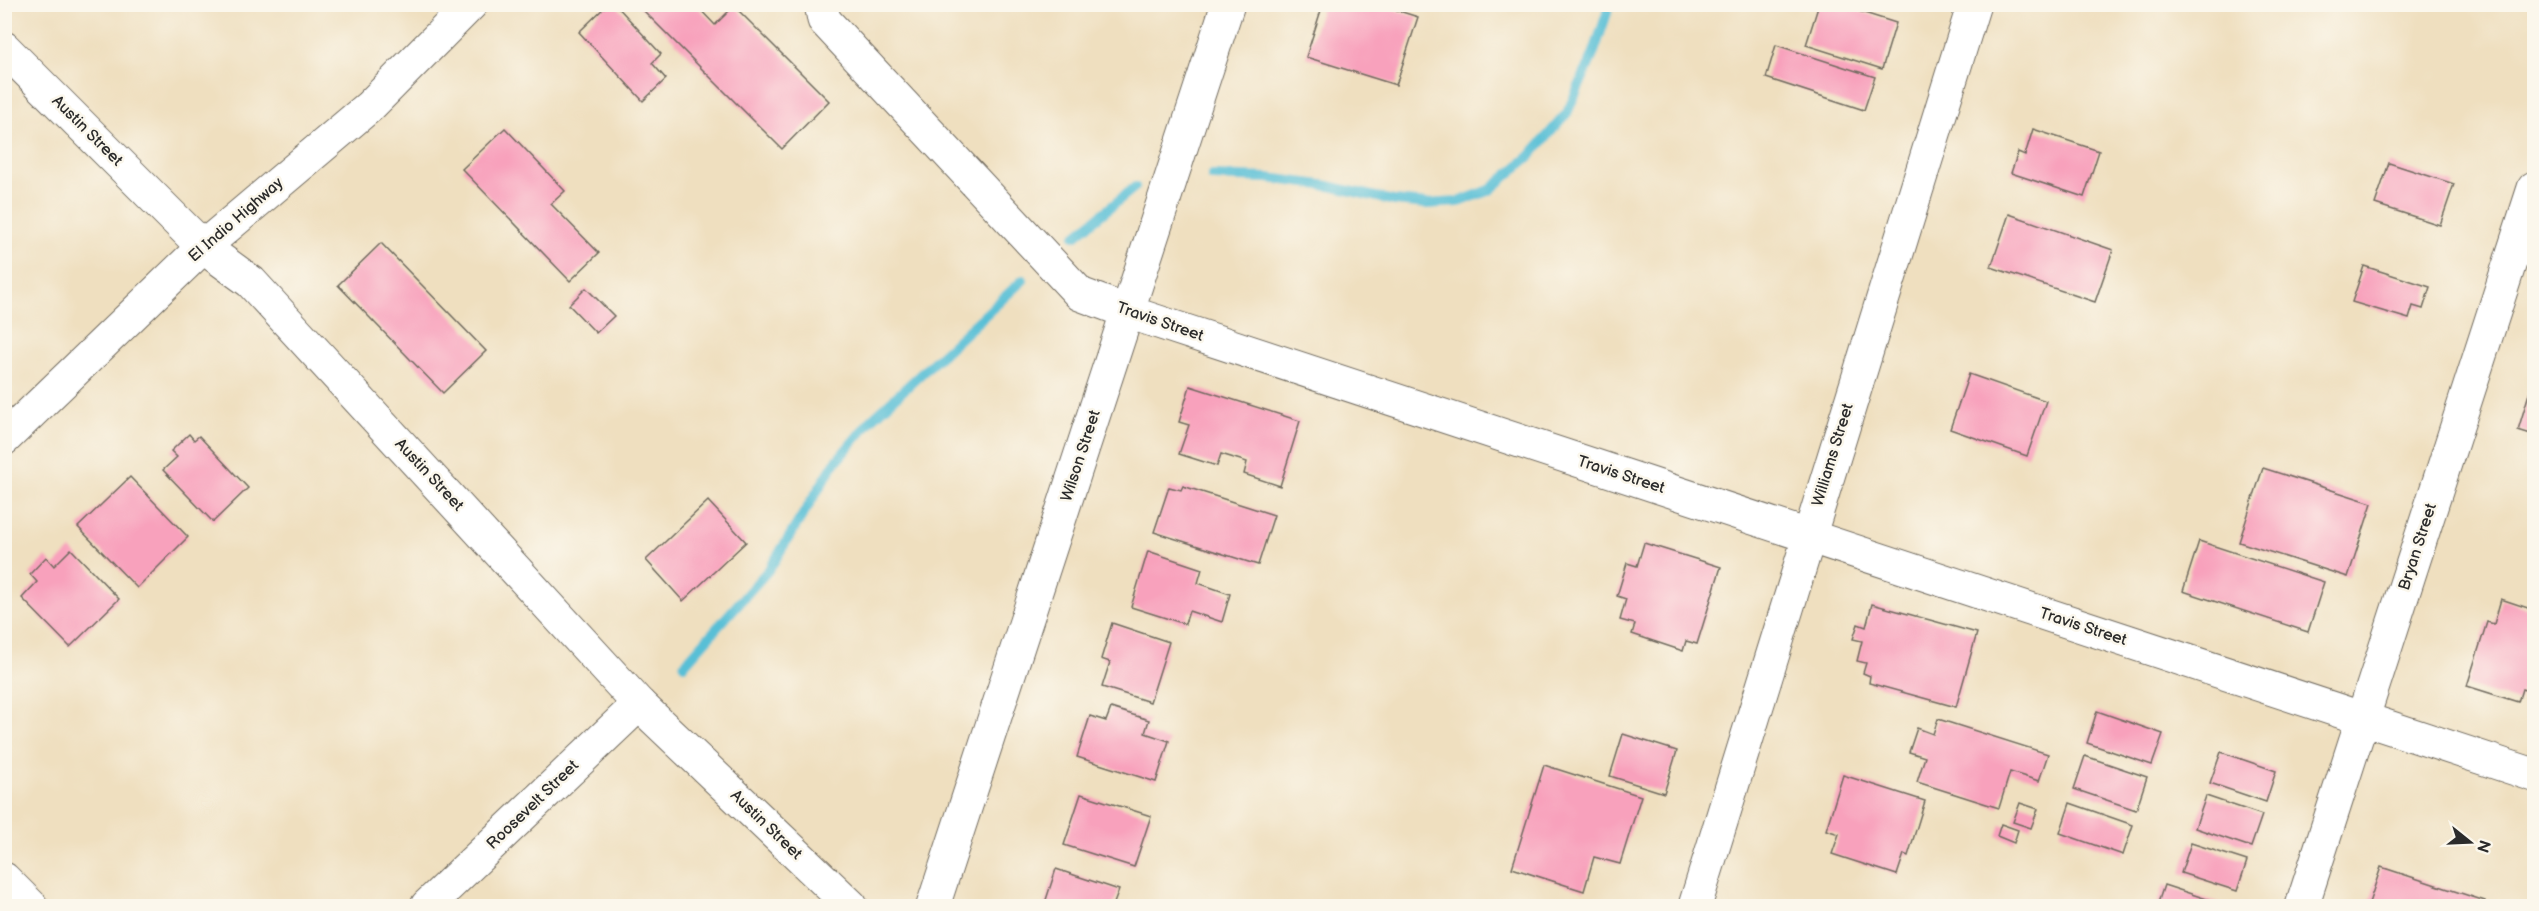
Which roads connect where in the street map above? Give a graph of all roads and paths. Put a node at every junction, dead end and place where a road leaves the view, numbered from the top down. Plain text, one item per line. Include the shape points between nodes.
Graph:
1 (471, 4) edge
2 (821, 4) edge
3 (1228, 4) edge
4 (1974, 4) edge
5 (4, 48) edge
6 (2535, 188) edge
7 (203, 248) junction
8 (1128, 312) junction
9 (4, 439) edge
10 (1808, 537) junction
11 (639, 704) junction
12 (2362, 719) junction
13 (2535, 775) edge
14 (4, 879) edge
15 (31, 906) edge
16 (427, 906) edge
17 (851, 906) edge
18 (933, 906) edge
19 (1695, 906) edge
20 (2302, 906) edge

1 - 7 street, El Indio Highway via 370,106
2 - 8 street, Travis Street via 824,20 1080,294
3 - 8 street, Wilson Street
4 - 10 street, Williams Street
5 - 7 street, Austin Street
6 - 12 street, Bryan Street
7 - 9 street, El Indio Highway
7 - 11 street, Austin Street via 251,282
8 - 10 street, Travis Street
8 - 18 street, Wilson Street
10 - 12 street, Travis Street
10 - 19 street, Williams Street
11 - 16 street, Roosevelt Street
11 - 17 street, Austin Street
12 - 13 street, Travis Street
12 - 20 street, Bryan Street
14 - 15 street

